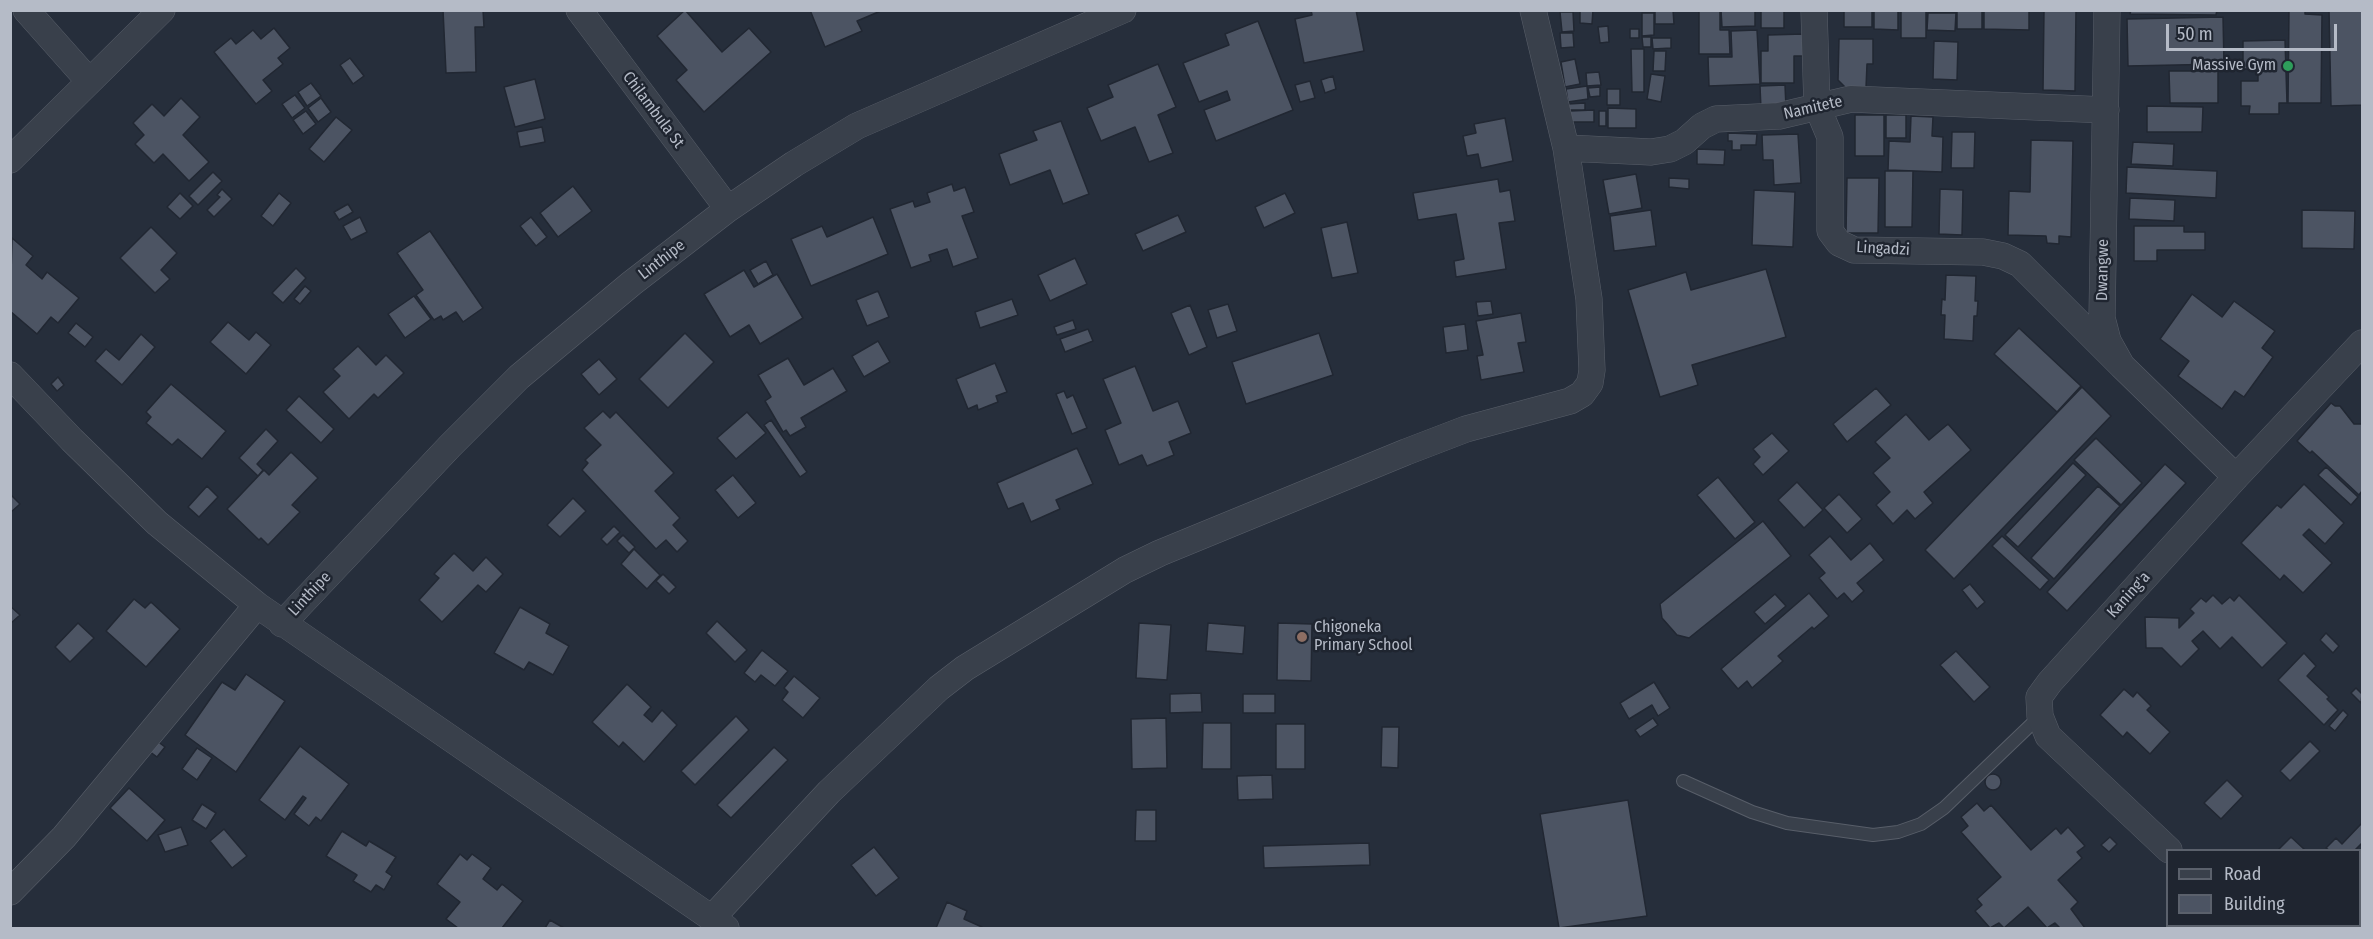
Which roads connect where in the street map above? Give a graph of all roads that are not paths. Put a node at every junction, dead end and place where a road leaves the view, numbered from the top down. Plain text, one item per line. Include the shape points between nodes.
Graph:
1 (26, 10) edge
2 (162, 10) edge
3 (579, 10) edge
4 (1123, 10) edge
5 (1533, 10) edge
6 (1814, 10) edge
7 (2107, 10) edge
8 (89, 81) junction
9 (1817, 106) junction
10 (2106, 110) junction
11 (1566, 148) junction
12 (10, 160) edge
13 (728, 209) junction
14 (2362, 343) edge
15 (2122, 366) junction
16 (10, 375) edge
17 (2236, 477) junction
18 (257, 605) junction
19 (282, 624) junction
20 (2040, 716) junction
21 (1683, 781) dead end
22 (2168, 849) edge
23 (10, 892) edge
24 (719, 924) edge

1 - 8 street
2 - 8 street
3 - 13 street, Chilambula St
4 - 13 street, Linthipe via 857,126
5 - 11 street
6 - 9 street, Lingadzi
7 - 10 street, Dwangwe
8 - 12 street
9 - 10 street, Namitete via 1851,99
9 - 11 street, Namitete via 1779,116 1716,119 1670,149 1651,152
9 - 15 street, Lingadzi via 1830,137 1830,231 1839,243 1854,250 1983,252 2003,256 2020,264
10 - 15 street, Dwangwe via 2102,318 2108,341
11 - 24 street via 1589,299 1592,370 1590,383 1582,394 1570,401 1466,429 1160,553 1125,570 965,668 829,792
13 - 19 street, Linthipe via 519,378
14 - 17 street, Kaning'a
15 - 17 street, Dwangwe
16 - 18 street, Linthipe via 157,523
17 - 20 street, Kaning'a via 2050,682 2039,697
18 - 19 street, Linthipe
18 - 23 street via 64,837
19 - 24 street, Linthipe
20 - 21 lane via 1944,808 1921,824 1898,832 1873,835 1787,823
20 - 22 street via 2048,736

